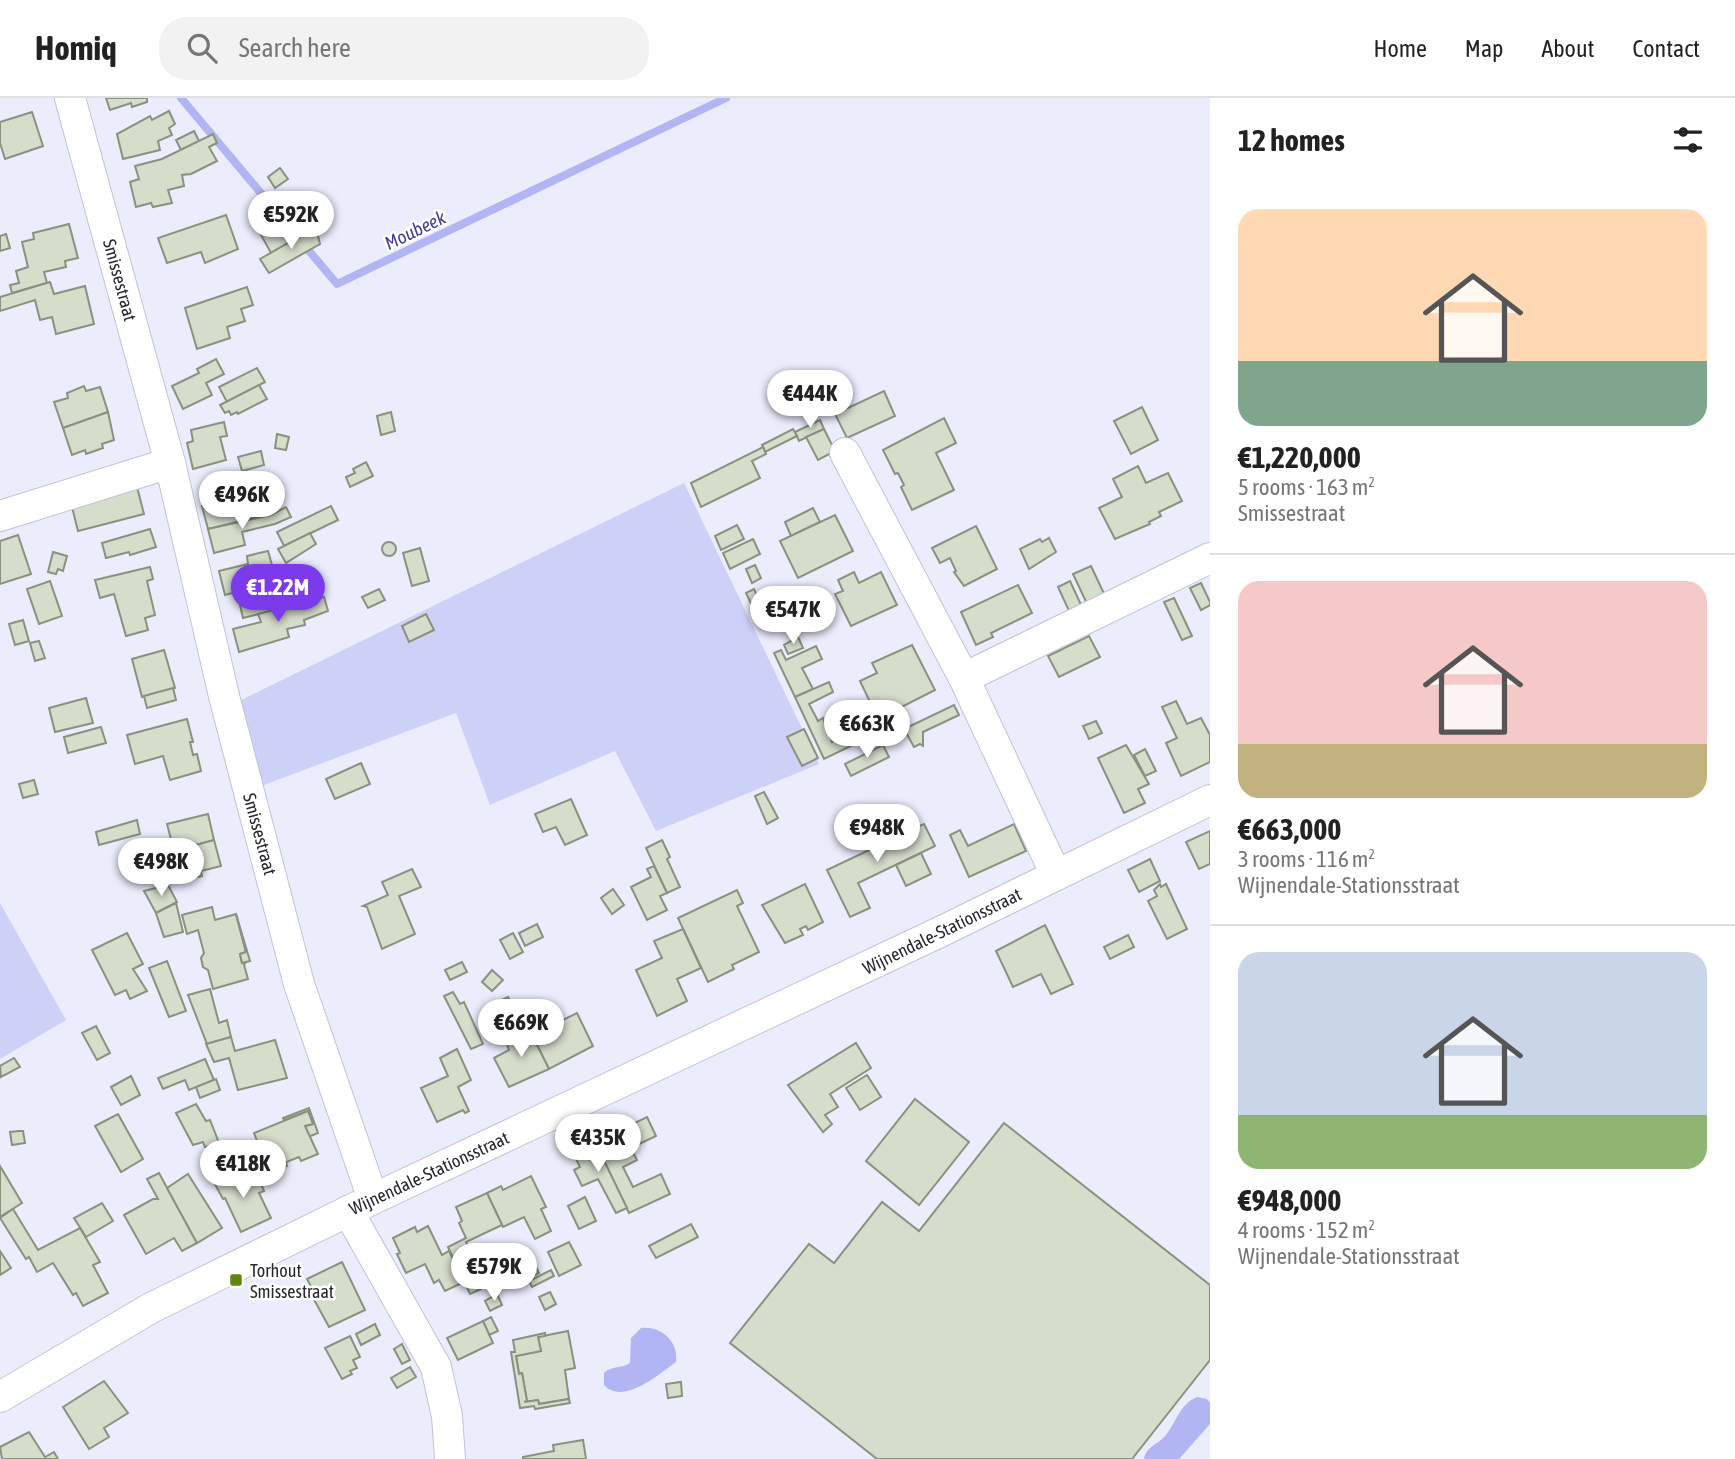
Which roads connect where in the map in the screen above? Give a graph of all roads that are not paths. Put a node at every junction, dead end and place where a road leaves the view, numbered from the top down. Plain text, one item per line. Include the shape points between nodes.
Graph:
1 (69, 98) edge
2 (845, 453) dead end
3 (170, 463) junction
4 (0, 516) edge
5 (1210, 558) edge
6 (964, 678) junction
7 (1210, 800) edge
8 (1056, 875) junction
9 (361, 1205) junction
10 (0, 1397) edge
11 (450, 1459) edge

1 - 3 street, Smissestraat
2 - 6 street
3 - 4 street
3 - 9 street, Smissestraat via 224,696
5 - 6 street
6 - 8 street
7 - 8 street, Wijnendale-Stationsstraat
8 - 9 street, Wijnendale-Stationsstraat
9 - 10 street, Wijnendale-Stationsstraat via 151,1308
9 - 11 street, Smissestraat via 436,1367 447,1416

